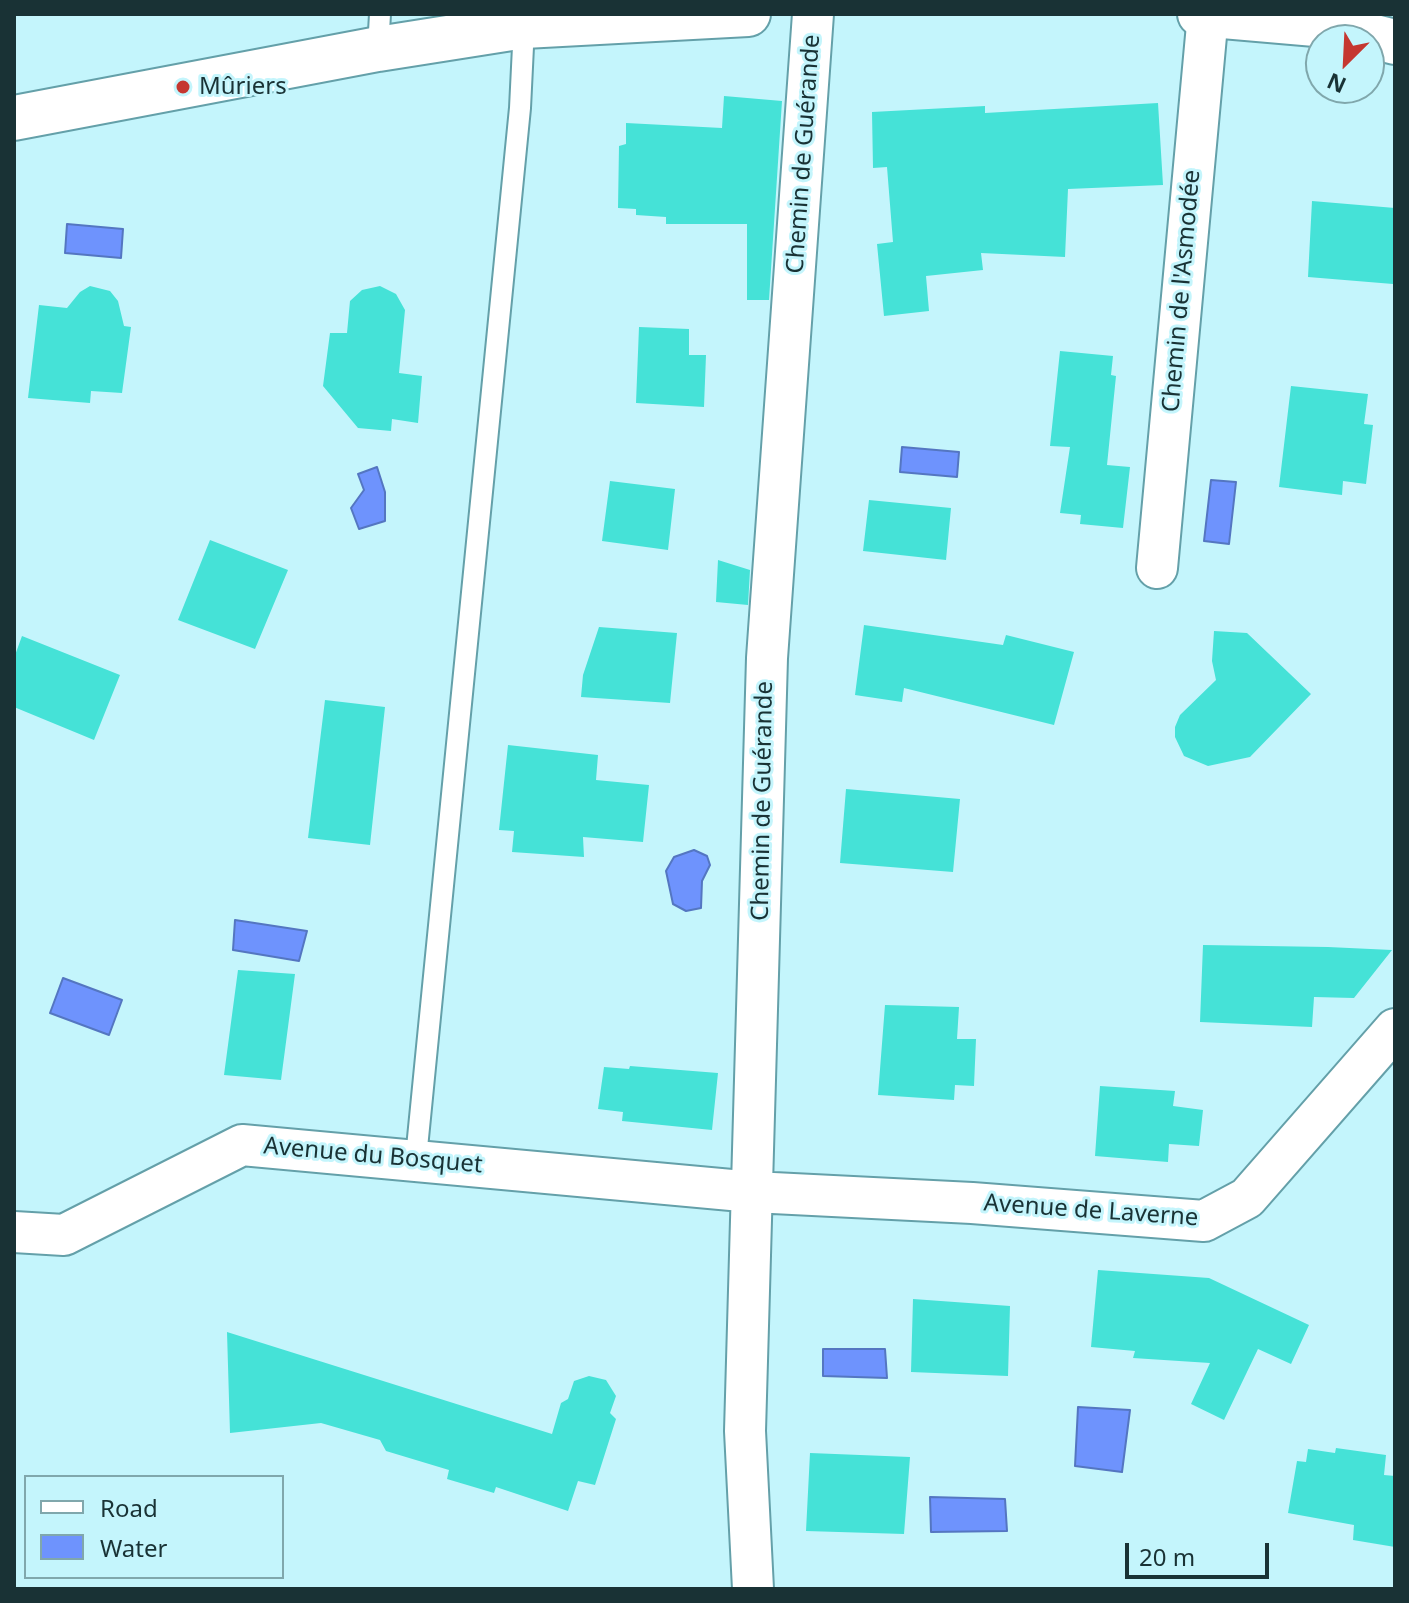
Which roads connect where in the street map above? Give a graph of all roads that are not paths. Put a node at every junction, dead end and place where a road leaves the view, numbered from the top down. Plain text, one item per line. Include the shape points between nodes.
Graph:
1 (748, 14) edge
2 (813, 14) edge
3 (1200, 14) edge
4 (1208, 14) edge
5 (1329, 20) edge
6 (524, 26) junction
7 (379, 31) edge
8 (1395, 42) edge
9 (14, 118) edge
10 (1157, 568) dead end
11 (1395, 1029) edge
12 (416, 1158) junction
13 (753, 1192) junction
14 (14, 1232) edge
15 (753, 1589) edge

1 - 6 street
2 - 13 street, Chemin de Guérande via 767,658
3 - 4 street
4 - 5 street
4 - 10 street, Chemin de l'Asmodée
5 - 8 street
6 - 7 street
6 - 12 lane
7 - 9 street
11 - 13 street, Avenue de Laverne via 1247,1198 1204,1221
12 - 13 street, Avenue du Bosquet
12 - 14 street, Avenue du Bosquet via 242,1145 64,1235
13 - 15 street, Chemin de Guérande via 745,1431

